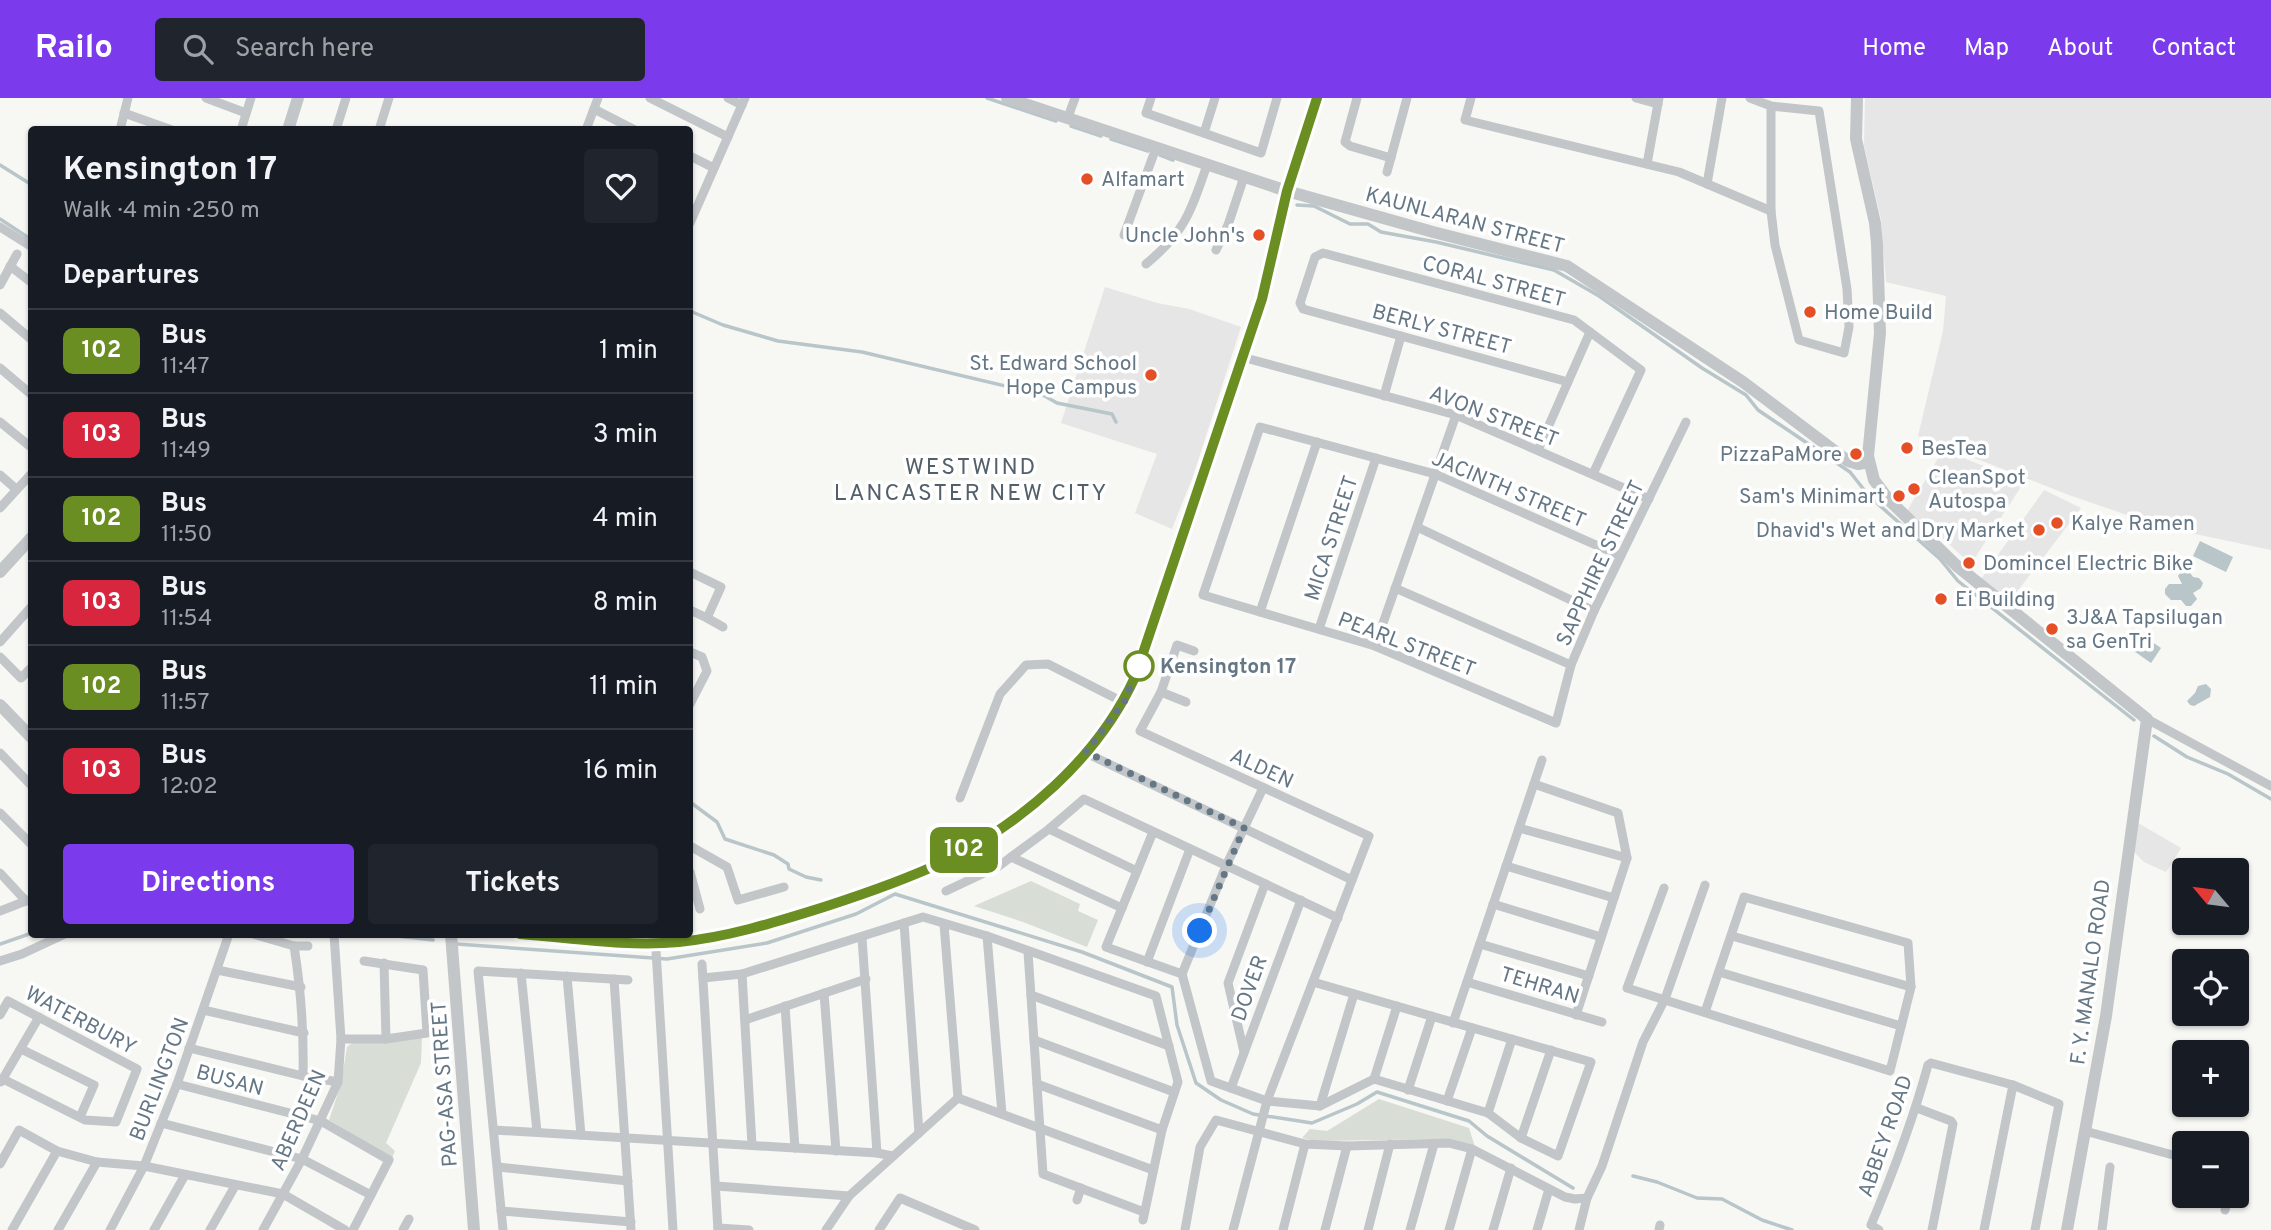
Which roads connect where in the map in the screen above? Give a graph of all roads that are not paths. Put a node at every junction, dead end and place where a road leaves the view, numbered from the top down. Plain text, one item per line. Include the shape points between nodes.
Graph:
1 (128, 98) edge
2 (206, 98) edge
3 (251, 98) edge
4 (298, 98) edge
5 (346, 98) edge
6 (389, 98) edge
7 (598, 98) edge
8 (650, 98) edge
9 (728, 98) edge
10 (1007, 98) edge
11 (1075, 98) edge
12 (1150, 98) edge
13 (1214, 98) edge
14 (1277, 98) edge
15 (1317, 98) edge
16 (1357, 98) edge
17 (1407, 98) edge
18 (1471, 98) edge
19 (1636, 98) edge
20 (1722, 98) edge
21 (1750, 98) edge
22 (1857, 98) edge
23 (1659, 101) edge
24 (744, 102) edge
25 (1771, 106) junction
26 (594, 109) junction
27 (124, 113) junction
28 (246, 113) junction
29 (1068, 117) junction
30 (121, 126) edge
31 (161, 126) edge
32 (242, 126) edge
33 (289, 126) edge
34 (337, 126) edge
35 (380, 126) edge
36 (588, 126) edge
37 (627, 126) edge
38 (1204, 133) junction
39 (728, 137) junction
40 (1156, 148) junction
41 (693, 158) edge
42 (1391, 158) junction
43 (1647, 164) junction
44 (1207, 165) junction
45 (714, 168) junction
46 (1387, 172) dead end
47 (1244, 177) junction
48 (1707, 184) junction
49 (1287, 191) junction
50 (693, 196) edge
51 (700, 200) junction
52 (1771, 211) junction
53 (693, 216) edge
54 (0, 227) edge
55 (1124, 235) dead end
56 (28, 244) edge
57 (1216, 250) dead end
58 (17, 254) dead end
59 (1146, 264) dead end
60 (10, 266) junction
61 (28, 280) edge
62 (0, 285) edge
63 (1306, 310) joint
64 (0, 313) edge
65 (1590, 332) junction
66 (1401, 336) junction
67 (28, 337) edge
68 (1242, 357) junction
69 (0, 368) edge
70 (1568, 382) junction
71 (28, 392) edge
72 (1384, 396) junction
73 (1456, 415) junction
74 (0, 422) edge
75 (1686, 422) dead end
76 (1317, 442) junction
77 (28, 444) edge
78 (1538, 450) junction
79 (1376, 458) junction
80 (1869, 463) junction
81 (1435, 474) junction
82 (1592, 474) junction
83 (0, 475) edge
84 (28, 476) edge
85 (16, 489) junction
86 (1649, 499) junction
87 (0, 508) edge
88 (1417, 527) junction
89 (28, 541) edge
90 (1621, 556) junction
91 (0, 572) edge
92 (693, 573) edge
93 (1395, 588) junction
94 (1203, 594) joint
95 (28, 611) edge
96 (693, 611) edge
97 (1260, 611) junction
98 (1594, 611) junction
99 (707, 618) junction
100 (723, 627) dead end
101 (1319, 629) junction
102 (0, 642) edge
103 (1375, 646) junction
104 (1194, 651) dead end
105 (693, 653) edge
106 (0, 657) edge
107 (1571, 665) junction
108 (28, 671) edge
109 (1161, 692) junction
110 (693, 694) edge
111 (1124, 702) junction
112 (1186, 702) dead end
113 (0, 705) edge
114 (2147, 719) junction
115 (1556, 723) joint
116 (28, 734) edge
117 (1086, 752) junction
118 (0, 753) edge
119 (1542, 760) dead end
120 (28, 782) edge
121 (1534, 784) junction
122 (2271, 786) edge
123 (1263, 788) junction
124 (960, 798) dead end
125 (0, 813) edge
126 (1244, 828) junction
127 (1519, 828) junction
128 (1049, 829) junction
129 (1153, 832) junction
130 (28, 841) edge
131 (693, 848) edge
132 (1190, 849) junction
133 (1011, 857) junction
134 (1627, 858) junction
135 (1226, 866) junction
136 (1506, 866) junction
137 (1137, 871) junction
138 (0, 873) edge
139 (1352, 880) junction
140 (693, 883) edge
141 (1265, 884) junction
142 (1705, 885) dead end
143 (785, 887) dead end
144 (1664, 888) dead end
145 (946, 891) dead end
146 (1614, 898) junction
147 (28, 899) edge
148 (28, 900) edge
149 (1301, 900) junction
150 (1493, 904) junction
151 (1122, 908) junction
152 (700, 909) dead end
153 (0, 911) edge
154 (1338, 918) junction
155 (904, 923) junction
156 (944, 924) junction
157 (987, 936) junction
158 (1732, 936) junction
159 (863, 937) junction
160 (1601, 937) junction
161 (56, 938) edge
162 (228, 938) edge
163 (267, 938) edge
164 (334, 938) edge
165 (452, 938) edge
166 (628, 938) edge
167 (655, 939) edge
168 (1480, 944) junction
169 (294, 946) junction
170 (309, 946) dead end
171 (1028, 952) junction
172 (0, 961) edge
173 (365, 961) dead end
174 (1147, 962) junction
175 (384, 963) junction
176 (702, 964) dead end
177 (218, 970) junction
178 (1719, 972) junction
179 (522, 974) junction
180 (742, 974) junction
181 (1182, 974) junction
182 (567, 976) junction
183 (1589, 976) junction
184 (703, 978) junction
185 (614, 979) junction
186 (866, 979) junction
187 (628, 980) dead end
188 (1313, 982) junction
189 (1467, 982) junction
190 (301, 987) junction
191 (1910, 987) junction
192 (824, 993) junction
193 (1354, 994) junction
194 (1031, 995) junction
195 (1665, 999) junction
196 (785, 1006) junction
197 (1397, 1006) junction
198 (203, 1010) junction
199 (1705, 1012) junction
200 (1576, 1014) junction
201 (0, 1015) edge
202 (1432, 1016) junction
203 (39, 1017) junction
204 (745, 1020) junction
205 (1602, 1022) dead end
206 (1453, 1023) junction
207 (1901, 1026) junction
208 (1472, 1028) junction
209 (304, 1032) junction
210 (341, 1039) junction
211 (386, 1039) junction
212 (1512, 1039) junction
213 (1034, 1040) junction
214 (1170, 1046) junction
215 (189, 1048) junction
216 (20, 1049) junction
217 (1551, 1050) junction
218 (1244, 1052) junction
219 (303, 1076) junction
220 (1374, 1079) junction
221 (1, 1082) edge
222 (338, 1082) junction
223 (177, 1084) junction
224 (1037, 1084) junction
225 (2012, 1085) junction
226 (1231, 1088) junction
227 (1408, 1090) junction
228 (1174, 1092) junction
229 (958, 1098) junction
230 (1447, 1101) junction
231 (1266, 1104) junction
232 (1320, 1107) junction
233 (1917, 1108) junction
234 (1488, 1113) junction
235 (1002, 1114) junction
236 (80, 1117) junction
237 (321, 1121) junction
238 (161, 1123) junction
239 (1040, 1128) junction
240 (1259, 1128) junction
241 (494, 1130) junction
242 (1161, 1130) junction
243 (2085, 1131) junction
244 (537, 1132) junction
245 (919, 1133) junction
246 (581, 1135) junction
247 (624, 1138) junction
248 (1521, 1138) junction
249 (667, 1140) junction
250 (713, 1143) junction
251 (1305, 1144) junction
252 (1391, 1144) junction
253 (1434, 1144) junction
254 (752, 1146) junction
255 (1347, 1146) junction
256 (795, 1148) junction
257 (1472, 1149) junction
258 (57, 1151) junction
259 (836, 1151) junction
260 (877, 1153) junction
261 (2172, 1155) edge
262 (893, 1156) junction
263 (302, 1159) junction
264 (97, 1162) junction
265 (0, 1164) edge
266 (144, 1166) junction
267 (498, 1167) junction
268 (2110, 1167) dead end
269 (1511, 1168) junction
270 (1153, 1170) junction
271 (185, 1175) junction
272 (628, 1181) junction
273 (235, 1186) junction
274 (716, 1186) junction
275 (1081, 1188) junction
276 (1549, 1189) junction
277 (283, 1194) junction
278 (371, 1195) junction
279 (849, 1196) junction
280 (1587, 1198) junction
281 (1077, 1200) dead end
282 (501, 1211) junction
283 (409, 1219) dead end
284 (631, 1226) edge
285 (1875, 1228) edge
286 (718, 1229) edge
287 (12, 1230) edge
288 (58, 1230) edge
289 (110, 1230) edge
290 (154, 1230) edge
291 (210, 1230) edge
292 (264, 1230) edge
293 (345, 1230) edge
294 (353, 1230) edge
295 (403, 1230) edge
296 (474, 1230) edge
297 (503, 1230) edge
298 (673, 1230) edge
299 (749, 1230) edge
300 (826, 1230) edge
301 (879, 1230) edge
302 (975, 1230) edge
303 (1185, 1230) edge
304 (1233, 1230) edge
305 (1283, 1230) edge
306 (1325, 1230) edge
307 (1368, 1230) edge
308 (1410, 1230) edge
309 (1449, 1230) edge
310 (1493, 1230) edge
311 (1538, 1230) edge
312 (1579, 1230) edge
313 (1932, 1230) edge
314 (1984, 1230) edge
315 (2035, 1230) edge
316 (2067, 1230) edge
317 (2102, 1230) edge

1 - 27 street
2 - 28 street
3 - 28 street
4 - 33 street
5 - 34 street
6 - 35 street
7 - 26 street
8 - 39 street
9 - 24 street
10 - 29 street, KAUNLARAN STREET
11 - 29 street
12 - 38 street via 1146,113
13 - 38 street
14 - 38 street via 1261,153
15 - 49 street
16 - 42 street via 1345,142
17 - 42 street
18 - 43 street via 1465,120
19 - 23 street
20 - 48 street
21 - 25 street
22 - 80 street via 1856,139 1875,223 1879,303
23 - 43 street
24 - 39 street
25 - 52 street
25 - 52 street via 1819,111 1847,289 1849,327 1844,353 1799,340
26 - 36 street
26 - 37 street
27 - 30 street
27 - 31 street
28 - 32 street
29 - 40 street, KAUNLARAN STREET
39 - 45 street
40 - 44 street, KAUNLARAN STREET
40 - 55 street
41 - 45 street
42 - 46 street
43 - 48 street
44 - 47 street, KAUNLARAN STREET
44 - 59 street via 1178,234
45 - 51 street
47 - 49 street, KAUNLARAN STREET
47 - 57 street
48 - 52 street
49 - 68 street via 1268,275
49 - 80 street, KAUNLARAN STREET via 1567,266 1743,382 1849,461
50 - 51 street
51 - 53 street
54 - 56 street
58 - 60 street
60 - 61 street
60 - 62 street
63 - 65 street, CORAL STREET via 1300,303 1315,257 1323,253 1574,320
63 - 66 street, BERLY STREET
64 - 67 street
65 - 70 street
65 - 82 street, CORAL STREET via 1641,370
66 - 70 street, BERLY STREET
66 - 72 street
68 - 72 street, AVON STREET
68 - 111 street
69 - 71 street
70 - 78 street
72 - 73 street, AVON STREET
73 - 78 street, AVON STREET
73 - 81 street
74 - 77 street
75 - 86 street, SAPPHIRE STREET
76 - 79 street, JACINTH STREET
76 - 94 street, JACINTH STREET via 1260,427
76 - 97 street
78 - 82 street, AVON STREET
79 - 81 street, JACINTH STREET
79 - 101 street, MICA STREET
80 - 114 street via 1881,490 1957,566
81 - 88 street
81 - 90 street, JACINTH STREET
82 - 86 street, AVON STREET
83 - 85 street
84 - 85 street
85 - 87 street
86 - 90 street, SAPPHIRE STREET
88 - 93 street
88 - 98 street
89 - 91 street
90 - 98 street, SAPPHIRE STREET
92 - 99 street via 721,587
93 - 103 street
93 - 107 street
94 - 97 street, PEARL STREET
95 - 102 street
96 - 99 street
97 - 101 street, PEARL STREET
98 - 107 street, SAPPHIRE STREET
99 - 100 street
101 - 103 street, PEARL STREET
103 - 115 street, PEARL STREET
104 - 109 street via 1177,645
105 - 110 street via 702,657 706,671
106 - 108 street via 21,678
107 - 115 street, SAPPHIRE STREET
109 - 112 street
109 - 123 street, ALDEN via 1140,731
111 - 117 street
111 - 124 street via 1048,664 1026,665 1000,694
113 - 116 street
114 - 122 street
114 - 243 street, F. Y. MANALO ROAD via 2106,1016
117 - 126 street
117 - 167 street via 1014,819 943,862 757,928 708,938
118 - 120 street
119 - 121 street
121 - 127 street
121 - 134 street via 1618,813
123 - 126 street
123 - 139 street, ALDEN via 1369,836
125 - 130 street
126 - 135 street
126 - 139 street
127 - 134 street
127 - 136 street
128 - 129 street via 1084,799
128 - 133 street
128 - 137 street
129 - 132 street
129 - 137 street
131 - 143 street via 727,867 738,900
132 - 135 street
132 - 174 street
133 - 145 street
133 - 151 street
134 - 146 street
135 - 141 street
135 - 181 street
136 - 146 street
136 - 150 street
137 - 151 street
138 - 147 street
139 - 154 street
140 - 152 street
141 - 149 street
141 - 218 street via 1228,983
142 - 195 street
144 - 195 street via 1627,988
146 - 160 street
148 - 153 street
149 - 154 street
149 - 218 street, DOVER
150 - 160 street
150 - 168 street
151 - 174 street via 1106,947
154 - 188 street
155 - 156 street via 923,917
155 - 159 street
155 - 245 street
156 - 157 street
156 - 229 street
157 - 171 street
157 - 235 street
158 - 178 street
158 - 191 street
158 - 191 street via 1744,897 1769,903 1908,943
159 - 180 street
159 - 186 street
160 - 183 street
161 - 172 street
162 - 177 street, BURLINGTON
163 - 169 street
164 - 210 street, ABERDEEN
165 - 296 street, PAG-ASA STREET
166 - 167 street
167 - 249 street
168 - 183 street
168 - 189 street
169 - 170 street
169 - 190 street
171 - 194 street
171 - 214 street via 1156,996
173 - 175 street
174 - 181 street
175 - 211 street
175 - 211 street via 423,971 427,1033
176 - 184 street
177 - 190 street
177 - 198 street, BURLINGTON
178 - 199 street
178 - 207 street
179 - 182 street
179 - 241 street via 478,971
179 - 244 street
180 - 184 street
180 - 204 street
181 - 226 street via 1211,1081
182 - 185 street
182 - 246 street
183 - 200 street
184 - 250 street
185 - 187 street
185 - 247 street
186 - 192 street
186 - 260 street
188 - 193 street
188 - 231 street
189 - 200 street, TEHRAN
189 - 206 street
190 - 209 street
191 - 207 street
192 - 196 street
192 - 259 street
193 - 197 street
193 - 232 street
194 - 213 street
194 - 214 street
195 - 199 street
195 - 280 street via 1643,1042
196 - 204 street
196 - 256 street
197 - 202 street
197 - 220 street
198 - 209 street
198 - 215 street, BURLINGTON
199 - 207 street via 1890,1071
200 - 205 street, TEHRAN
201 - 203 street, WATERBURY via 8,1001
202 - 206 street
202 - 227 street
203 - 216 street
203 - 236 street, WATERBURY via 137,1069 116,1122
204 - 254 street
206 - 208 street
208 - 212 street
208 - 230 street
209 - 219 street
210 - 211 street
210 - 222 street, ABERDEEN
212 - 217 street
212 - 234 street
213 - 224 street
213 - 228 street
214 - 228 street via 1178,1082
215 - 219 street
215 - 223 street, BURLINGTON
216 - 221 street
216 - 236 street via 94,1085
217 - 248 street
217 - 248 street via 1591,1062 1558,1156
218 - 226 street, DOVER
219 - 222 street
220 - 227 street
220 - 232 street
221 - 236 street
222 - 237 street, ABERDEEN
223 - 237 street, BUSAN
223 - 238 street, BURLINGTON
224 - 239 street
224 - 242 street
225 - 233 street, ABBEY ROAD via 1935,1063 1928,1065
225 - 314 street
225 - 315 street via 2059,1104
226 - 231 street
227 - 230 street
228 - 242 street
229 - 235 street
229 - 245 street
230 - 234 street
231 - 232 street
231 - 240 street
233 - 285 street, ABBEY ROAD
233 - 313 street via 1953,1124
234 - 248 street
235 - 239 street
237 - 263 street, ABERDEEN
237 - 278 street, BUSAN via 389,1160
238 - 263 street
238 - 266 street, BURLINGTON
239 - 270 street
239 - 275 street via 1043,1174
240 - 251 street
240 - 303 street via 1216,1120 1200,1147
240 - 304 street
241 - 244 street
241 - 267 street
242 - 270 street
243 - 261 street
243 - 316 street, F. Y. MANALO ROAD
244 - 246 street
245 - 262 street
246 - 247 street
247 - 249 street
247 - 272 street
249 - 250 street
249 - 298 street
250 - 254 street
250 - 274 street
251 - 255 street
251 - 305 street
252 - 253 street
252 - 255 street
252 - 307 street
253 - 257 street
253 - 308 street
254 - 256 street
255 - 306 street
256 - 259 street
257 - 269 street
257 - 309 street
258 - 264 street
258 - 265 street via 19,1130
258 - 287 street
259 - 260 street
260 - 262 street
262 - 279 street
263 - 277 street, ABERDEEN
263 - 278 street
264 - 266 street
264 - 288 street
266 - 271 street
266 - 289 street, BURLINGTON
267 - 272 street
267 - 282 street
268 - 317 street
269 - 276 street
269 - 310 street
270 - 275 street via 1143,1216
271 - 273 street
271 - 290 street
272 - 284 street
273 - 277 street
273 - 291 street
274 - 279 street
274 - 286 street
275 - 281 street
276 - 280 street via 1575,1199
276 - 311 street
277 - 292 street, ABERDEEN
277 - 293 street
278 - 294 street
279 - 300 street
280 - 312 street
282 - 284 street
282 - 297 street
283 - 295 street
286 - 299 street
301 - 302 street via 900,1198

